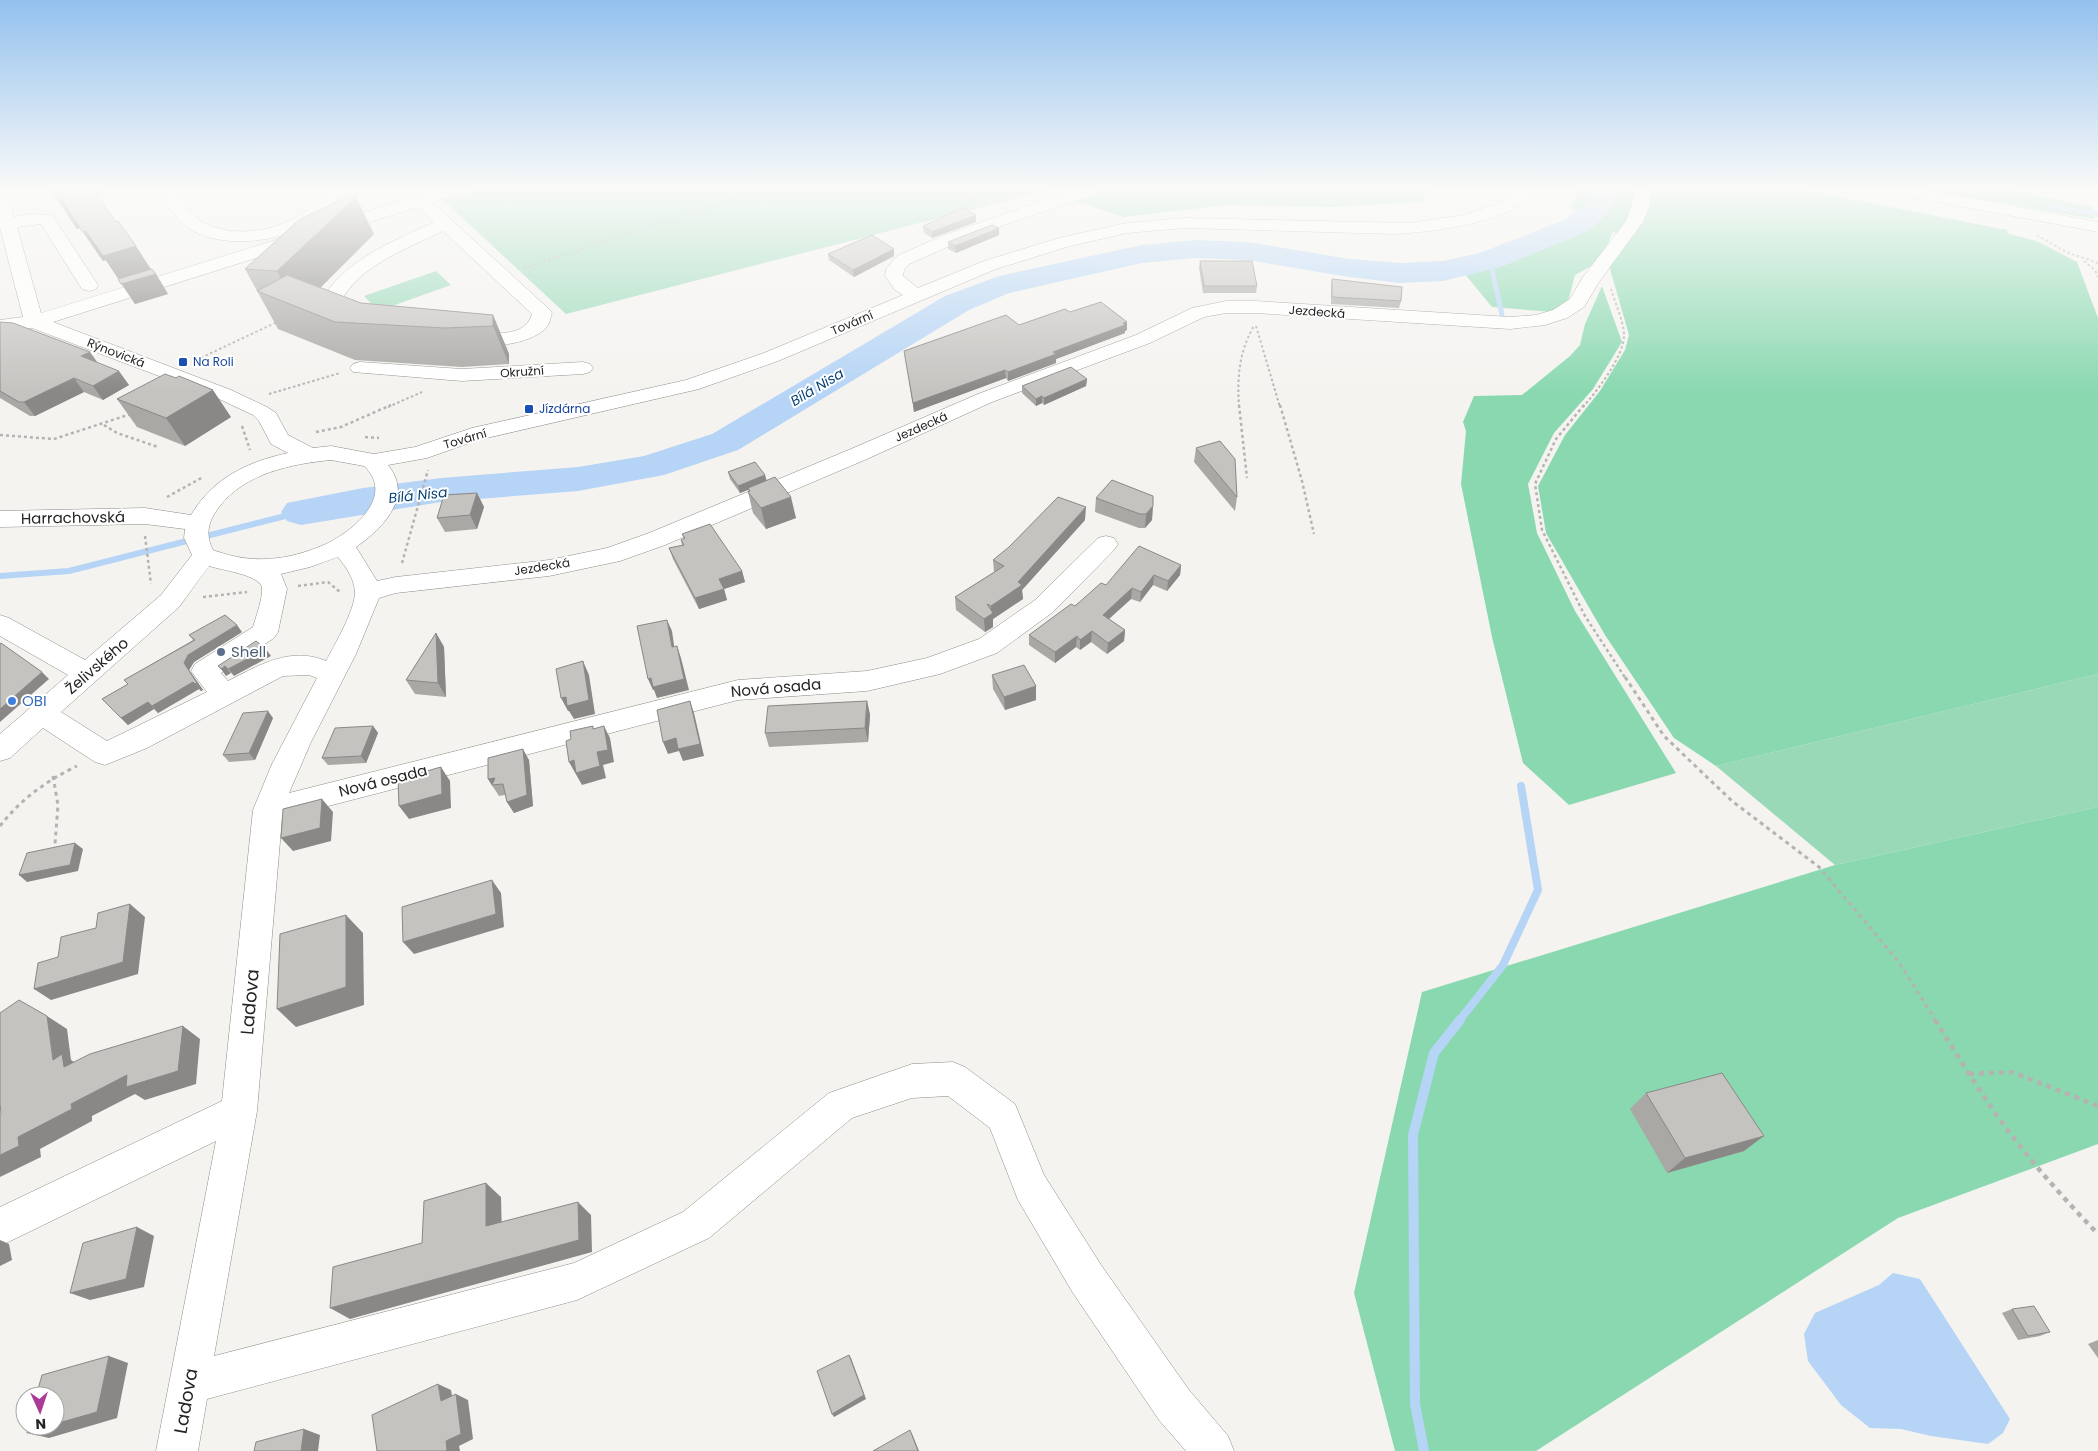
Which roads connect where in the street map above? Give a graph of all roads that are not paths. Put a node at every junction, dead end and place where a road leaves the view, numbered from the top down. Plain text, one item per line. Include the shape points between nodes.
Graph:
1 (17, 258) edge
2 (71, 258) edge
3 (237, 258) edge
4 (379, 258) edge
5 (483, 258) edge
6 (908, 258) edge
7 (1012, 258) edge
8 (1608, 258) edge
9 (89, 285) dead end
10 (918, 296) junction
11 (34, 322) junction
12 (369, 324) edge
13 (0, 326) edge
14 (453, 338) edge
15 (486, 339) junction
16 (360, 368) road end
17 (583, 368) dead end
18 (462, 375) junction
19 (279, 439) junction
20 (310, 455) junction
21 (250, 458) junction
22 (382, 475) junction
23 (210, 501) junction
24 (0, 519) edge
25 (197, 523) junction
26 (146, 526) junction
27 (1106, 544) dead end
28 (342, 545) junction
29 (203, 553) junction
30 (310, 558) junction
31 (245, 567) junction
32 (363, 581) junction
33 (161, 597) junction
34 (0, 624) edge
35 (88, 674) junction
36 (334, 674) junction
37 (224, 694) junction
38 (42, 714) junction
39 (0, 750) edge
40 (268, 810) junction
41 (239, 1111) junction
42 (0, 1227) edge
43 (190, 1383) junction
44 (177, 1451) edge
45 (1213, 1451) edge

1 - 11 street
2 - 9 street
3 - 11 street
4 - 12 street via 343,282 333,293 330,303 334,311
5 - 15 street via 542,313 539,324 523,335 504,340
6 - 10 street via 895,269 894,276 902,286
7 - 10 street, Tovární
8 - 32 street, Jezdecká via 1577,303 1560,314 1538,321 1479,322 1226,307 1199,312 1143,339 986,398 657,539 611,555 549,568 396,585
10 - 22 street, Tovární via 771,358 692,385 472,435 419,453
11 - 13 street
11 - 19 street, Rýnovická via 224,394 260,411 268,418
14 - 15 street
15 - 18 street
16 - 18 street, Okružní
17 - 18 street, Okružní
19 - 20 street
19 - 21 street
20 - 21 street via 269,464
20 - 22 street via 350,455
21 - 23 street
22 - 28 street via 387,497 382,509 371,523
23 - 25 street
23 - 26 street, Harrachovská
24 - 26 street, Harrachovská
25 - 26 street, Harrachovská
25 - 29 street via 195,538
27 - 40 street, Nová osada via 1044,606 988,646 932,667 867,681 738,690
28 - 30 street
28 - 32 street
29 - 31 street
29 - 33 street, Želivského
30 - 31 street via 282,565
30 - 32 street
31 - 33 street, Želivského
31 - 37 street via 271,578 275,589 265,632 204,671
32 - 36 street, Ladova via 362,611
33 - 35 street, Želivského
34 - 35 street
35 - 38 street, Želivského
36 - 37 street via 311,665 279,667
36 - 40 street, Ladova via 278,780
37 - 38 street via 105,754
38 - 39 street, Želivského
40 - 41 street, Ladova
41 - 42 street
41 - 43 street, Ladova
43 - 44 street, Ladova
43 - 45 street via 577,1281 696,1225 841,1105 912,1081 952,1080 1003,1116 1031,1187 1087,1279 1174,1406

